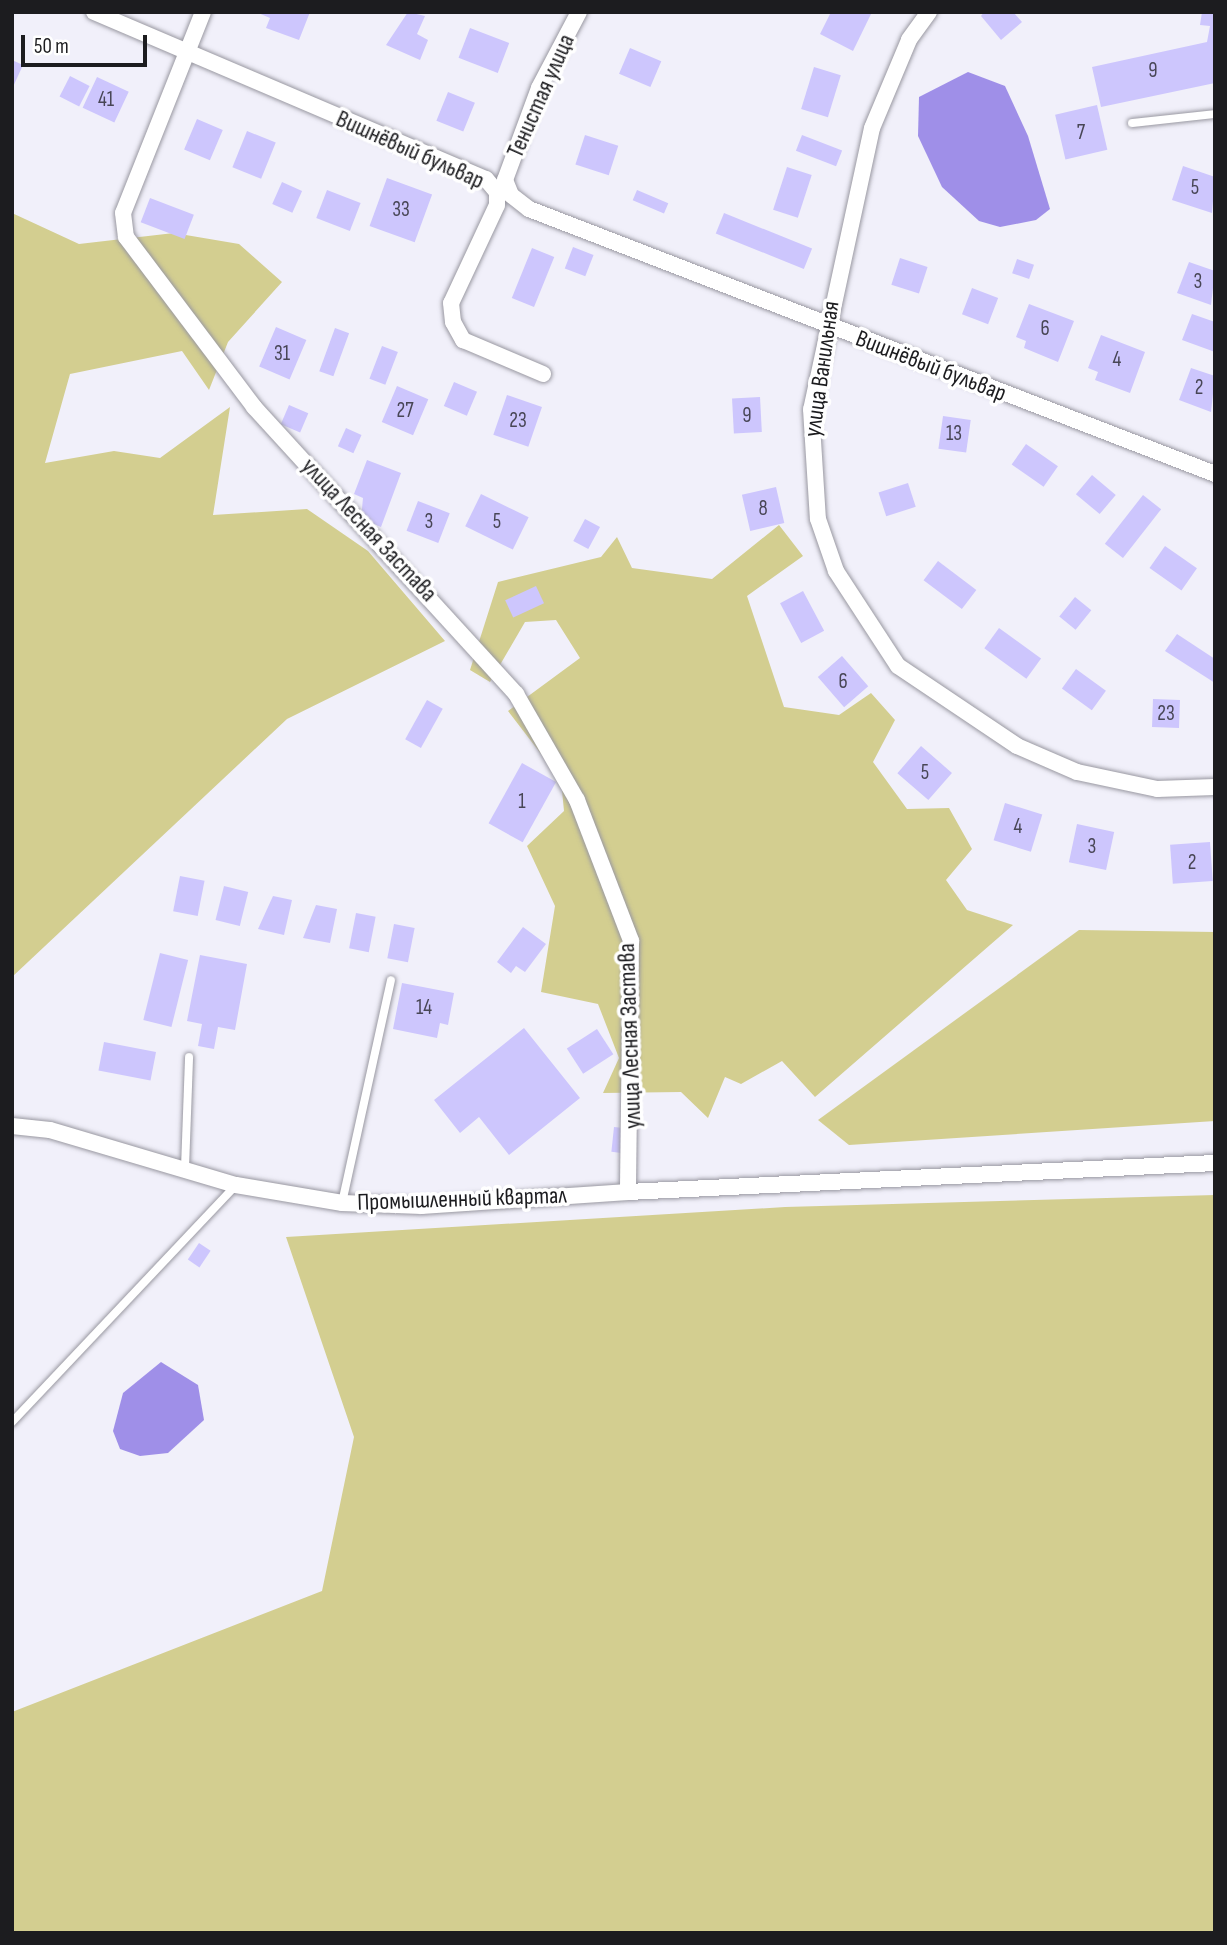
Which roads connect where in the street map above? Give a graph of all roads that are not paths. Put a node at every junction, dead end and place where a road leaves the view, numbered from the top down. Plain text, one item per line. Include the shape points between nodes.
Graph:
1 (94, 12) edge
2 (202, 12) edge
3 (579, 12) edge
4 (929, 12) edge
5 (184, 52) junction
6 (1215, 114) edge
7 (1132, 123) dead end
8 (505, 180) joint
9 (825, 326) junction
10 (543, 374) dead end
11 (1215, 474) edge
12 (1215, 787) edge
13 (391, 980) dead end
14 (189, 1057) dead end
15 (12, 1126) edge
16 (1215, 1163) edge
17 (185, 1168) junction
18 (236, 1185) junction
19 (628, 1192) junction
20 (342, 1203) junction
21 (12, 1422) edge

1 - 5 street, Вишнёвый бульвар
2 - 5 street, улица Лесная Застава
3 - 8 street, Тенистая улица via 538,88
4 - 9 street, улица Ванильная via 909,40 873,128
5 - 10 street, Вишнёвый бульвар via 486,179 497,192 497,205 451,303 453,322 463,340
5 - 19 street, улица Лесная Застава via 123,213 126,237 254,407 516,694 578,800 631,941
6 - 7 lane
8 - 9 street, Вишнёвый бульвар via 511,195 529,209
9 - 11 street, Вишнёвый бульвар
9 - 12 street, улица Ванильная via 811,409 818,519 836,571 898,666 1017,746 1077,772 1157,789
13 - 20 lane
14 - 17 lane
15 - 17 street, Промышленный квартал
16 - 19 street
17 - 18 street, Промышленный квартал
18 - 20 street, Промышленный квартал
18 - 21 lane
19 - 20 street, Промышленный квартал via 422,1206

